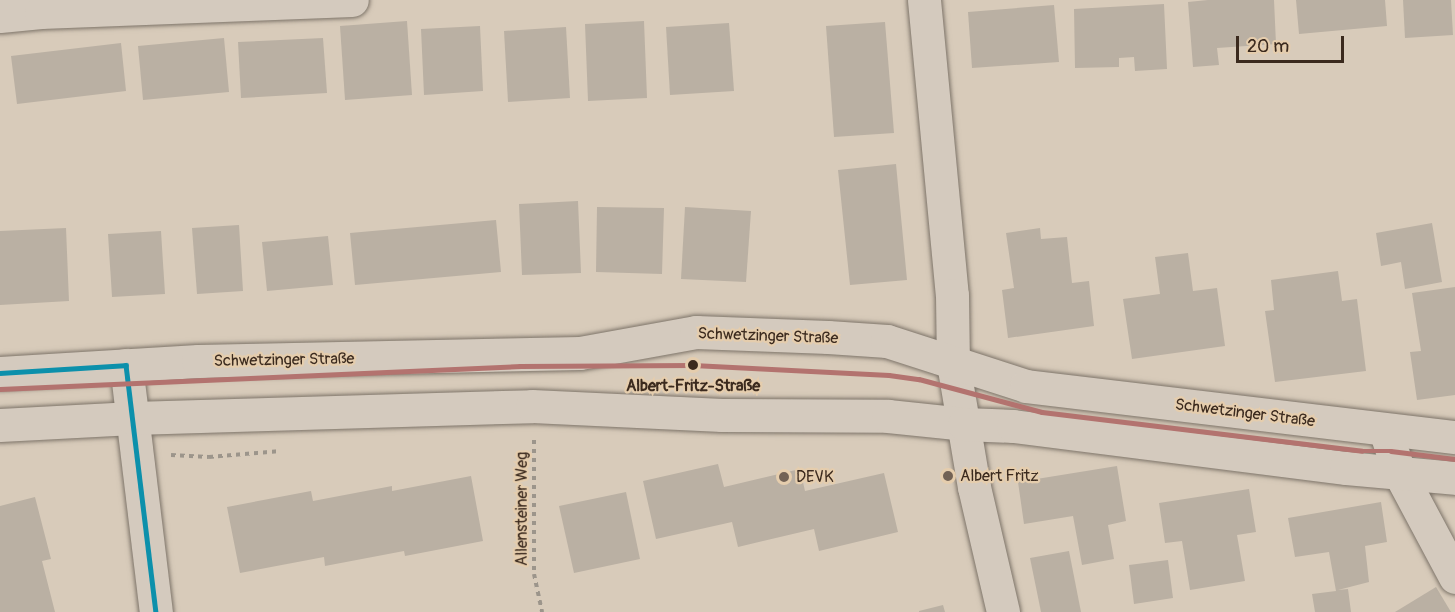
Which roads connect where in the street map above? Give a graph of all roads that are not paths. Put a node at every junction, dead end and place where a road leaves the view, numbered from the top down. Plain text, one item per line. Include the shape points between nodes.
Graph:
1 (352, 0) edge
2 (924, 0) edge
3 (0, 16) edge
4 (953, 363) junction
5 (126, 365) junction
6 (0, 373) edge
7 (133, 418) junction
8 (964, 424) junction
9 (0, 425) edge
10 (1385, 430) junction
11 (1455, 437) edge
12 (1399, 472) junction
13 (1455, 478) edge
14 (1455, 577) edge
15 (156, 612) edge
16 (1003, 612) edge

1 - 3 street
2 - 4 street via 952,295
4 - 5 street, Schwetzinger Straße via 887,341 696,332 580,353
4 - 8 street
4 - 10 street, Schwetzinger Straße via 1026,386
5 - 6 street, Schwetzinger Straße
5 - 7 street
7 - 8 street via 532,406 722,415 888,416
7 - 9 street
7 - 15 street
8 - 12 street via 1013,426
8 - 16 street via 974,487
10 - 11 street, Schwetzinger Straße
10 - 12 street
12 - 13 street
12 - 14 street

